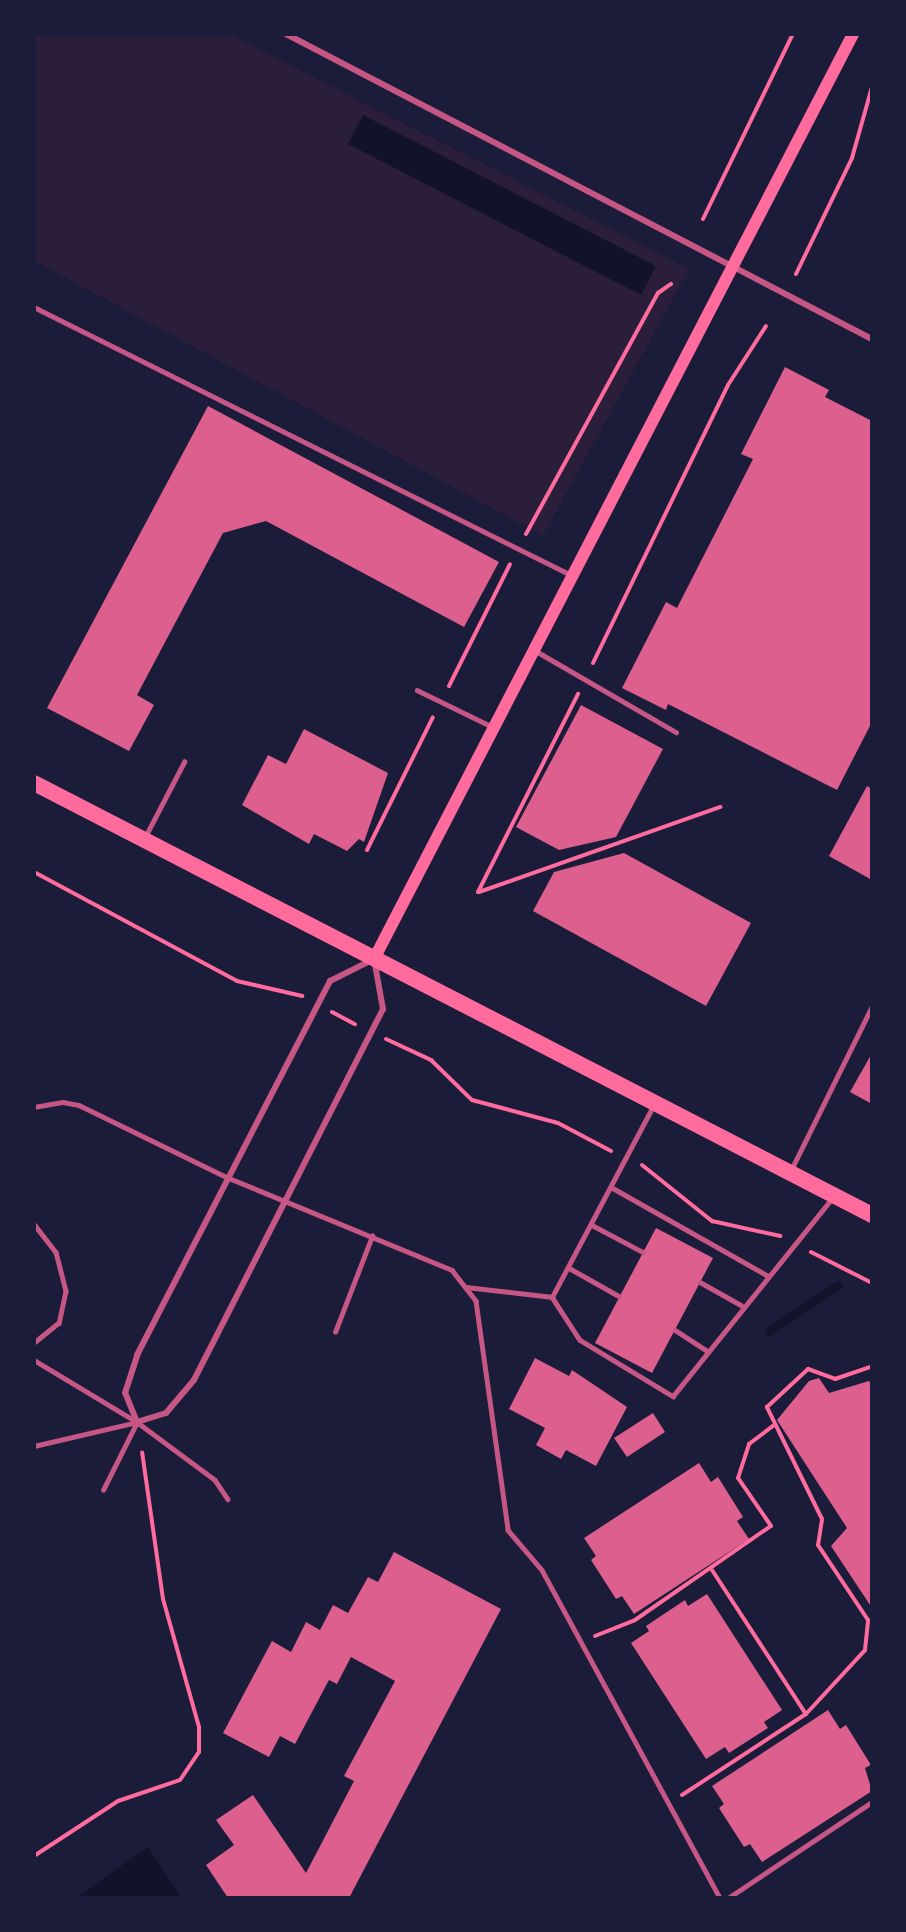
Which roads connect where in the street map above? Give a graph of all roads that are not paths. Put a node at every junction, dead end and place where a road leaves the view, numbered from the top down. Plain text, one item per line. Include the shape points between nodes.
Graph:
1 (286, 34) edge
2 (853, 34) edge
3 (736, 267) junction
4 (34, 307) edge
5 (872, 339) edge
6 (572, 575) junction
7 (533, 649) junction
8 (417, 690) dead end
9 (494, 727) junction
10 (676, 732) dead end
11 (184, 762) dead end
12 (34, 783) edge
13 (143, 840) junction
14 (374, 959) junction
15 (872, 1006) edge
16 (654, 1103) junction
17 (34, 1107) edge
18 (789, 1172) junction
19 (229, 1178) junction
20 (611, 1187) junction
21 (832, 1197) junction
22 (287, 1199) junction
23 (872, 1215) edge
24 (34, 1224) edge
25 (592, 1225) junction
26 (372, 1236) junction
27 (643, 1252) dead end
28 (571, 1269) junction
29 (768, 1276) junction
30 (700, 1282) dead end
31 (465, 1287) junction
32 (619, 1296) dead end
33 (552, 1297) junction
34 (741, 1305) junction
35 (675, 1330) dead end
36 (335, 1332) dead end
37 (34, 1343) edge
38 (707, 1351) junction
39 (34, 1360) edge
40 (137, 1422) junction
41 (34, 1446) edge
42 (103, 1490) dead end
43 (228, 1499) dead end
44 (872, 1802) edge
45 (720, 1898) edge
46 (729, 1898) edge

1 - 3 street
2 - 3 main road
3 - 5 street
3 - 6 main road
4 - 6 lane
6 - 7 main road
7 - 9 main road
7 - 10 lane
8 - 9 lane
9 - 14 main road
11 - 13 lane
12 - 13 highway
13 - 14 highway
14 - 16 highway
14 - 19 street via 330,981
14 - 22 street via 383,1009
15 - 18 lane
16 - 18 highway
16 - 20 lane
17 - 19 lane via 63,1102 80,1105
18 - 21 highway
19 - 22 lane
19 - 40 street via 128,1376 126,1402
20 - 25 lane
20 - 29 lane
21 - 23 highway
21 - 29 lane
22 - 26 lane
22 - 40 street via 181,1400 166,1413
24 - 37 lane via 56,1252 66,1291 59,1323
25 - 27 lane
25 - 28 lane
26 - 31 lane via 452,1270
26 - 36 lane
28 - 32 lane
28 - 33 lane
29 - 34 lane
30 - 34 lane
31 - 33 lane
31 - 45 lane via 476,1301 508,1530 542,1570
33 - 38 lane via 580,1340 672,1396
34 - 38 lane
35 - 38 lane
39 - 40 lane
40 - 41 lane
40 - 42 lane
40 - 43 lane via 215,1480
44 - 46 lane

